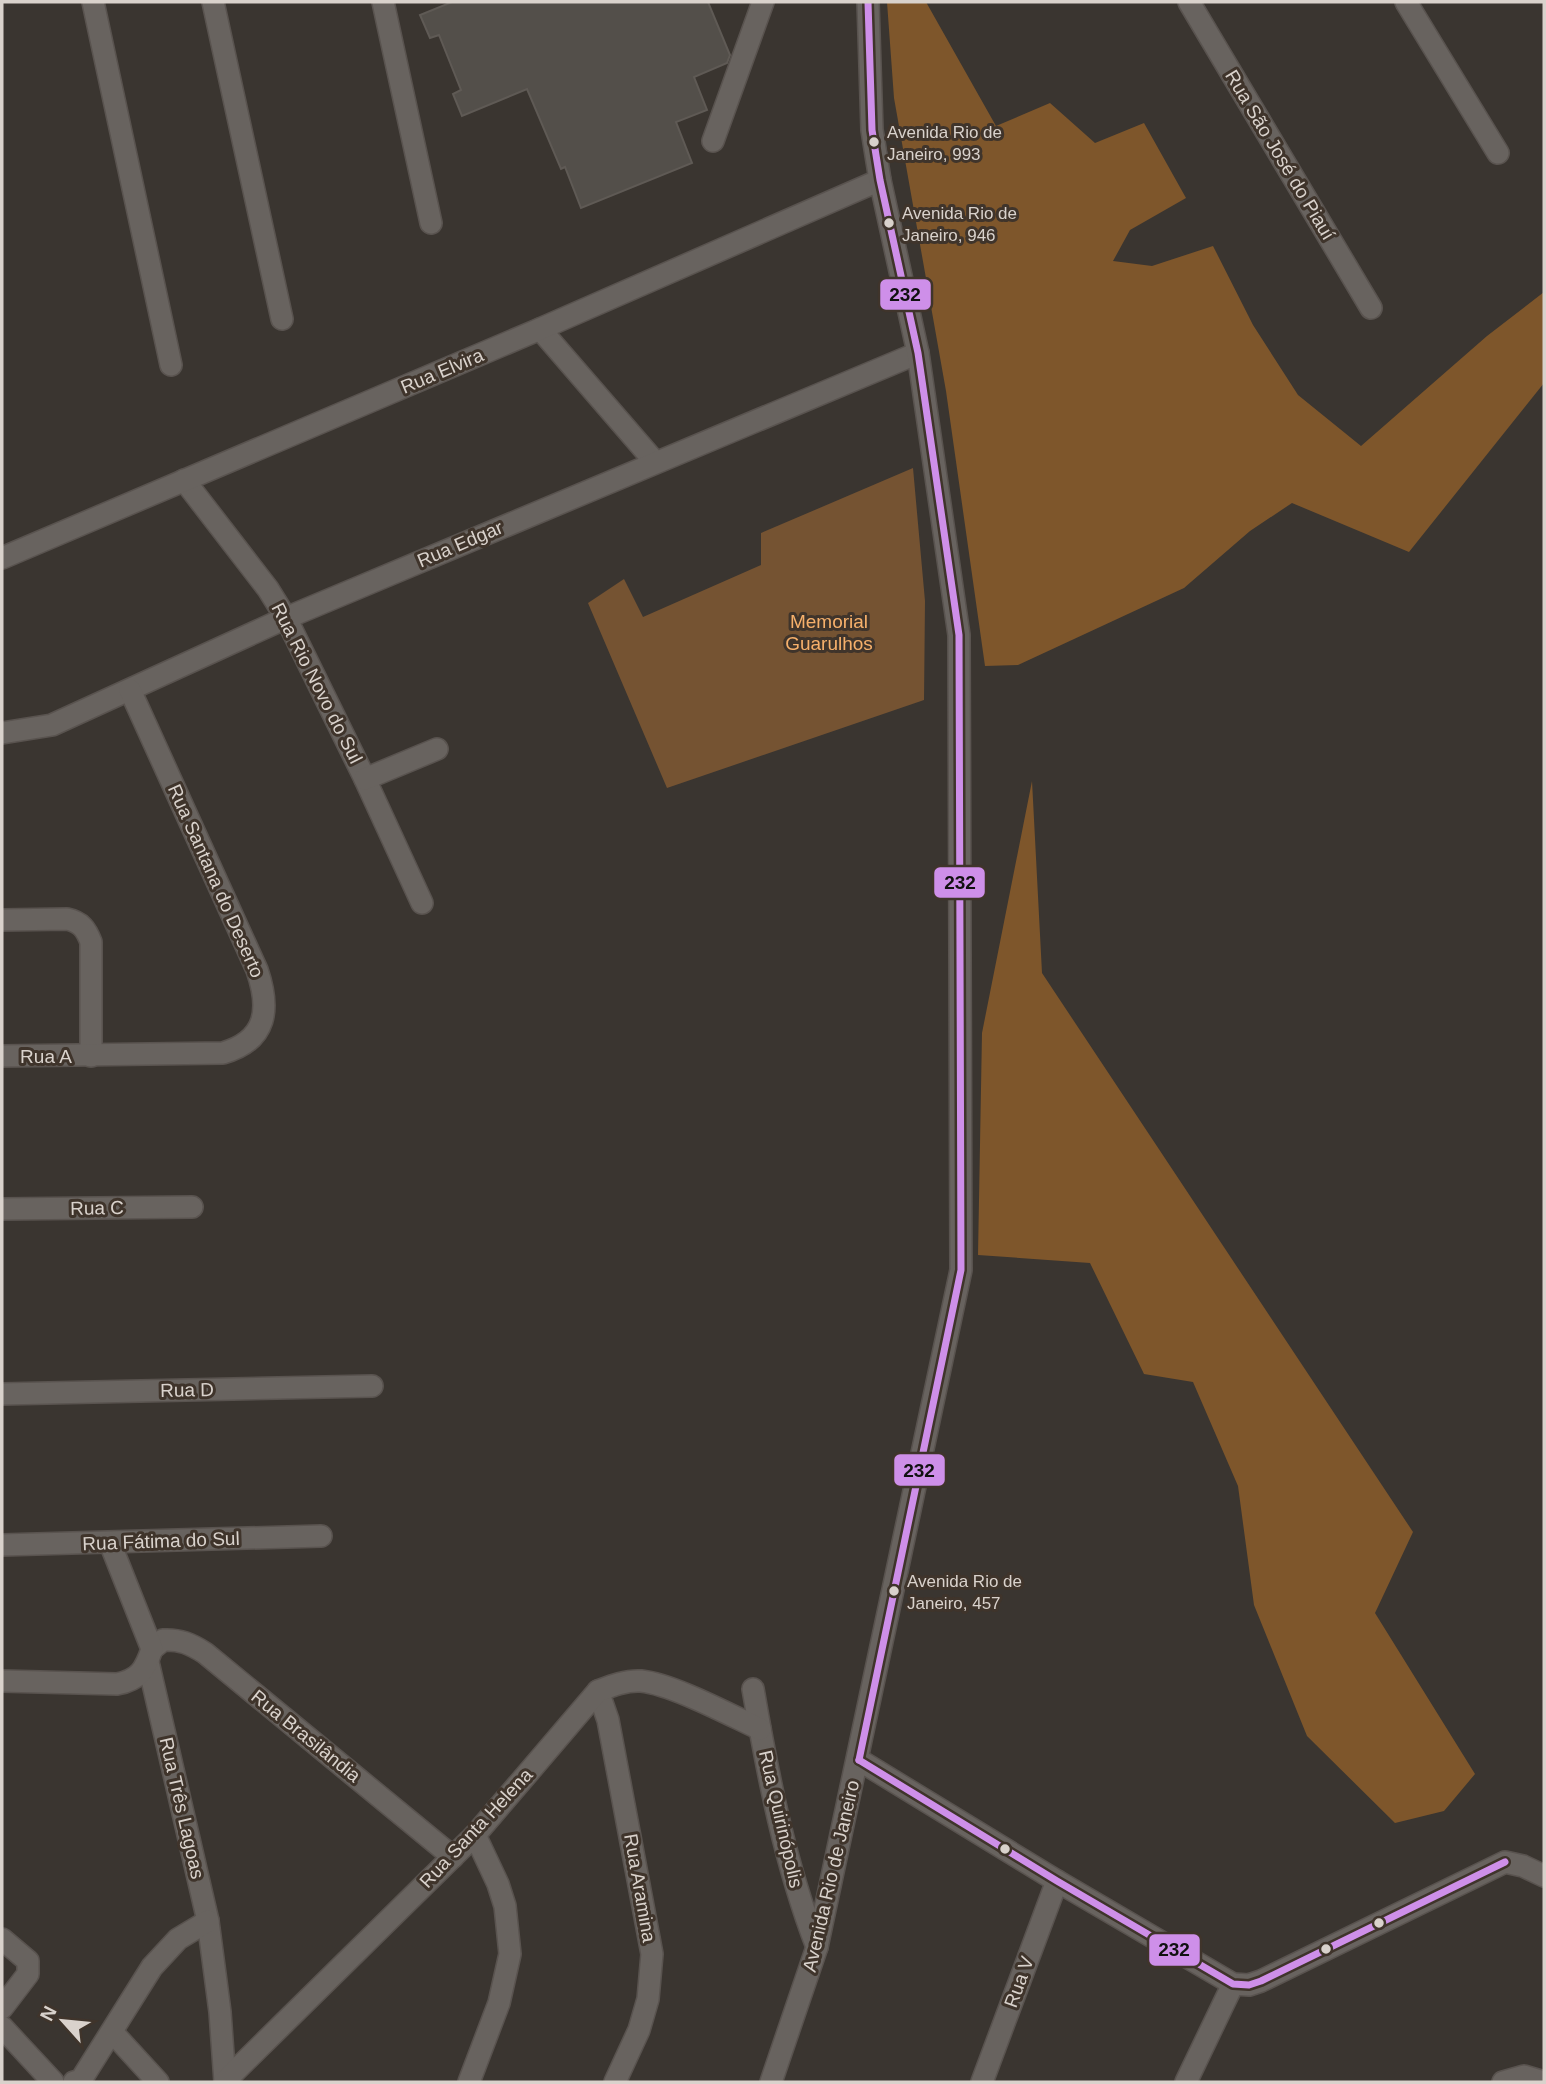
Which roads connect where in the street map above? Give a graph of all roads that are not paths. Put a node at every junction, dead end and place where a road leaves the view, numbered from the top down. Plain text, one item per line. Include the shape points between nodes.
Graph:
1 (93, 2) edge
2 (213, 2) edge
3 (383, 2) edge
4 (763, 2) edge
5 (867, 2) edge
6 (1189, 2) edge
7 (1406, 2) edge
8 (713, 142) dead end
9 (1498, 153) dead end
10 (880, 180) junction
11 (431, 223) dead end
12 (1371, 308) dead end
13 (282, 319) dead end
14 (540, 329) junction
15 (918, 352) junction
16 (171, 365) dead end
17 (655, 462) junction
18 (184, 480) junction
19 (2, 558) edge
20 (286, 618) junction
21 (130, 690) junction
22 (2, 733) edge
23 (437, 749) dead end
24 (365, 779) junction
25 (422, 904) dead end
26 (2, 920) edge
27 (2, 1056) edge
28 (91, 1056) junction
29 (192, 1207) dead end
30 (2, 1209) edge
31 (372, 1386) dead end
32 (2, 1394) edge
33 (321, 1536) dead end
34 (110, 1543) junction
35 (2, 1545) edge
36 (150, 1656) junction
37 (2, 1681) edge
38 (753, 1689) dead end
39 (598, 1691) junction
40 (760, 1729) junction
41 (859, 1760) junction
42 (475, 1835) junction
43 (453, 1857) junction
44 (1544, 1876) edge
45 (1057, 1881) junction
46 (208, 1921) junction
47 (2, 1939) edge
48 (817, 1947) junction
49 (1233, 1984) junction
50 (2, 2008) edge
51 (2, 2028) edge
52 (111, 2032) junction
53 (53, 2082) edge
54 (74, 2082) edge
55 (158, 2082) edge
56 (225, 2082) edge
57 (469, 2082) edge
58 (615, 2082) edge
59 (771, 2082) edge
60 (982, 2082) edge
61 (1186, 2082) edge
62 (1503, 2082) edge
63 (1544, 2082) edge

1 - 16 street
2 - 13 street
3 - 11 street
4 - 8 street
5 - 10 street, Avenida Rio de Janeiro via 872,130
6 - 12 street, Rua São José do Piauí
7 - 9 street
10 - 14 street, Rua Elvira
10 - 15 street, Avenida Rio de Janeiro
14 - 17 street
14 - 18 street, Rua Elvira
15 - 17 street, Rua Edgar
15 - 41 street, Avenida Rio de Janeiro via 958,635 961,1270
17 - 20 street, Rua Edgar
18 - 19 street, Rua Elvira
18 - 20 street, Rua Rio Novo do Sul
20 - 21 street, Rua Edgar
20 - 24 street, Rua Rio Novo do Sul
21 - 22 street, Rua Edgar via 52,725
21 - 28 street, Rua Santana do Deserto via 257,970 265,992 265,1010 248,1041 223,1053
23 - 24 street
24 - 25 street, Rua Rio Novo do Sul
26 - 28 street via 67,919 86,930 91,942
27 - 28 street, Rua A
29 - 30 street, Rua C
31 - 32 street, Rua D
33 - 34 street, Rua Fátima do Sul
34 - 35 street, Rua Fátima do Sul
34 - 36 street, Rua Três Lagoas
36 - 37 street via 141,1674 117,1684
36 - 43 street, Rua Brasilândia via 163,1640 177,1639 198,1649
36 - 46 street, Rua Três Lagoas
38 - 40 street, Rua Quirinópolis
39 - 40 street via 640,1681 662,1686
39 - 42 street, Rua Santa Helena
39 - 58 street, Rua Aramina via 608,1720 652,1954 648,1999
40 - 48 street, Rua Quirinópolis via 782,1835
41 - 45 street
41 - 48 street, Avenida Rio de Janeiro
42 - 43 street, Rua Santa Helena
42 - 57 street via 505,1906 510,1954 499,2003
43 - 56 street, Rua Santa Helena
44 - 49 street via 1505,1862 1261,1982
45 - 49 street
45 - 60 street, Rua V
46 - 52 street via 178,1939 152,1967
46 - 56 street, Rua Três Lagoas
47 - 50 street via 28,1961 28,1974
48 - 59 street, Avenida Rio de Janeiro
49 - 61 street
51 - 53 street
52 - 54 street via 81,2080
52 - 55 street
62 - 63 street via 1524,2076

